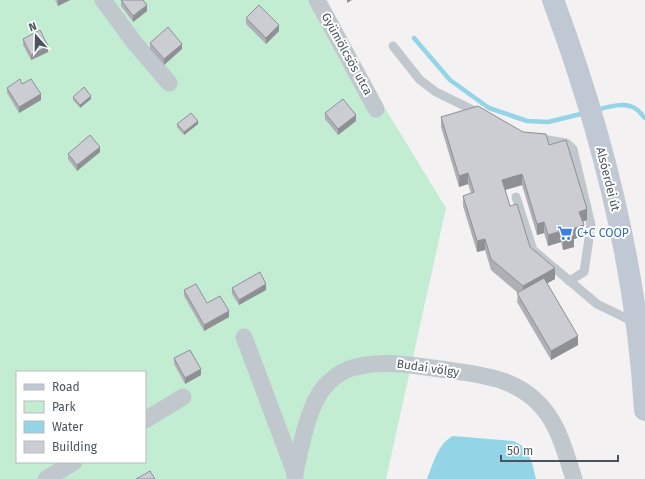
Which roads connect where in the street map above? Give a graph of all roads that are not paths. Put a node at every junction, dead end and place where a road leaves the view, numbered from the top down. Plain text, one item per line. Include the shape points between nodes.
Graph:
1 (103, 0) edge
2 (317, 0) edge
3 (553, 0) edge
4 (392, 46) dead end
5 (169, 83) dead end
6 (376, 109) dead end
7 (485, 116) edge
8 (527, 136) edge
9 (516, 197) dead end
10 (569, 281) junction
11 (636, 322) junction
12 (244, 337) dead end
13 (183, 397) dead end
14 (645, 410) edge
15 (146, 419) edge
16 (72, 463) edge
17 (295, 476) edge
18 (46, 479) edge
19 (574, 479) edge

1 - 5 street
2 - 6 street, Gyümölcsös utca
3 - 11 main road, Alsóerdei út via 594,124 614,200
4 - 7 lane via 420,80 436,92
8 - 10 lane via 566,143 573,149 591,225 584,272
9 - 10 lane via 534,250
10 - 11 lane via 597,304
11 - 14 main road, Alsóerdei út
12 - 17 street, Budai völgy
13 - 15 street
16 - 18 street
17 - 19 street, Budai völgy via 312,410 328,383 355,367 393,363 479,375 520,388 547,412 556,427

